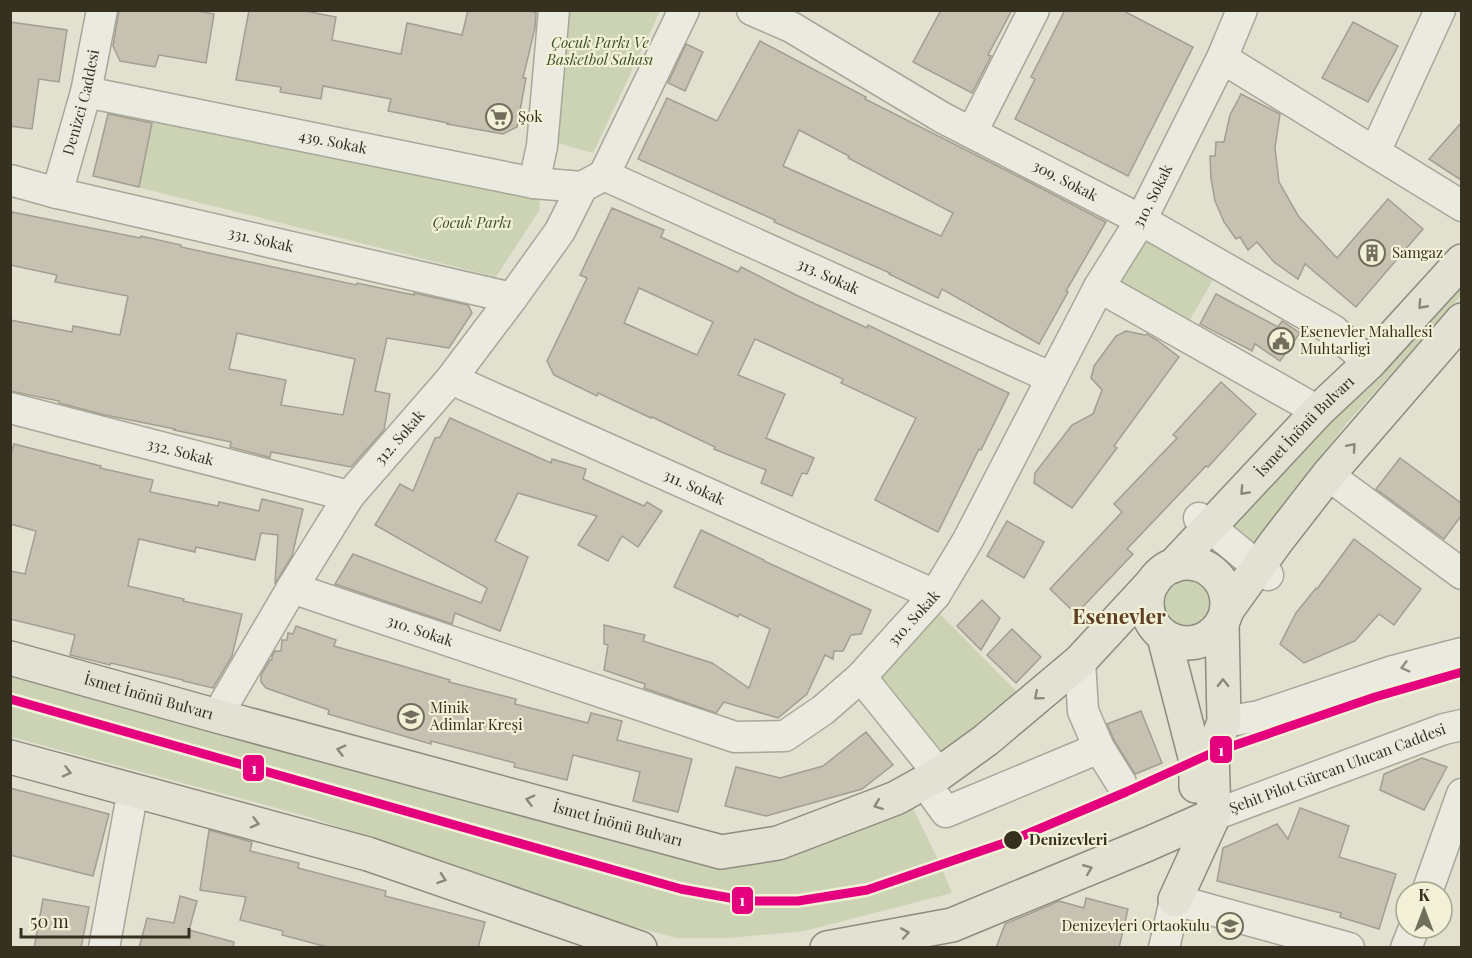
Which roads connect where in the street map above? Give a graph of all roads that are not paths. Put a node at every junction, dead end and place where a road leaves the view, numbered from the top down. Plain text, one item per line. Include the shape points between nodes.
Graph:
1 (554, 10) edge
2 (684, 10) edge
3 (752, 10) edge
4 (1034, 10) edge
5 (1242, 10) edge
6 (1440, 10) edge
7 (98, 12) edge
8 (795, 19) edge
9 (1222, 58) junction
10 (86, 92) junction
11 (972, 132) junction
12 (1375, 152) junction
13 (10, 180) edge
14 (593, 181) junction
15 (534, 183) junction
16 (57, 193) junction
17 (1461, 206) edge
18 (1141, 220) junction
19 (1461, 261) edge
20 (1099, 286) junction
21 (512, 298) junction
22 (1461, 320) edge
23 (1369, 363) junction
24 (1052, 378) junction
25 (451, 379) junction
26 (10, 408) edge
27 (1318, 411) junction
28 (1328, 475) junction
29 (349, 496) junction
30 (1204, 523) junction
31 (1263, 570) junction
32 (1163, 573) junction
33 (1461, 574) edge
34 (292, 588) junction
35 (935, 595) junction
36 (1224, 617) junction
37 (1164, 637) junction
38 (1461, 653) edge
39 (10, 658) edge
40 (1080, 661) junction
41 (861, 677) junction
42 (217, 716) junction
43 (1224, 722) junction
44 (1456, 732) edge
45 (1099, 748) junction
46 (10, 757) edge
47 (932, 779) junction
48 (1121, 783) dead end
49 (133, 790) junction
50 (1461, 794) edge
51 (1204, 820) junction
52 (1430, 880) edge
53 (1175, 900) junction
54 (104, 948) edge
55 (640, 948) edge
56 (827, 948) edge
57 (1164, 948) edge
58 (1349, 948) edge

1 - 15 street via 542,146
2 - 14 street, 312. Sokak
3 - 8 street, 309. Sokak
4 - 11 street
5 - 9 street, 310. Sokak
6 - 12 street
7 - 10 street, Denizci Caddesi
8 - 11 street, 309. Sokak via 943,118
9 - 12 street
9 - 18 street, 310. Sokak
10 - 15 street, 439. Sokak
10 - 16 street, Denizci Caddesi
11 - 18 street, 309. Sokak
12 - 17 street
13 - 16 street, 331. Sokak
14 - 15 street, 439. Sokak
14 - 21 street, 312. Sokak
14 - 24 street, 313. Sokak
16 - 21 street, 331. Sokak
18 - 20 street, 310. Sokak
18 - 23 street, 309. Sokak via 1333,330
19 -> 23 main road, İsmet İnönü Bulvarı
20 - 24 street, 310. Sokak
20 - 27 street
21 - 25 street, 312. Sokak
28 -> 22 main road
23 - 27 main road, İsmet İnönü Bulvarı
24 - 35 street, 310. Sokak
25 - 29 street, 312. Sokak
25 - 35 street, 311. Sokak
26 - 29 street, 332. Sokak
27 -> 30 main road, İsmet İnönü Bulvarı
28 - 31 main road
28 - 33 street
29 - 34 street, 312. Sokak
30 - 31 street
30 - 32 main road, İsmet İnönü Bulvarı
31 - 36 main road
32 - 36 main road via 1184,563 1208,569 1224,587
32 - 37 main road via 1148,595 1147,611
32 - 40 main road, İsmet İnönü Bulvarı
34 - 41 street, 310. Sokak via 735,737 785,736 824,710
34 - 42 street, 312. Sokak
35 - 41 street, 310. Sokak
36 - 37 main road via 1214,634 1203,641 1190,644
43 -> 36 main road
37 - 51 main road via 1196,761
38 -> 43 street via 1393,670 1259,716
39 - 42 main road, İsmet İnönü Bulvarı
40 - 45 street via 1083,711
40 -> 47 main road, İsmet İnönü Bulvarı via 986,740
41 - 47 street
47 -> 42 main road, İsmet İnönü Bulvarı via 896,798 778,843 722,852
43 - 51 main road via 1212,753
44 - 51 street, Şehit Pilot Gürcan Ulucan Caddesi
45 - 47 street via 946,812
45 - 48 street
46 -> 49 main road
49 - 54 street
49 -> 55 main road via 368,854
50 - 52 street
51 - 53 main road
56 -> 51 main road via 952,925
53 - 57 street
53 - 58 street

